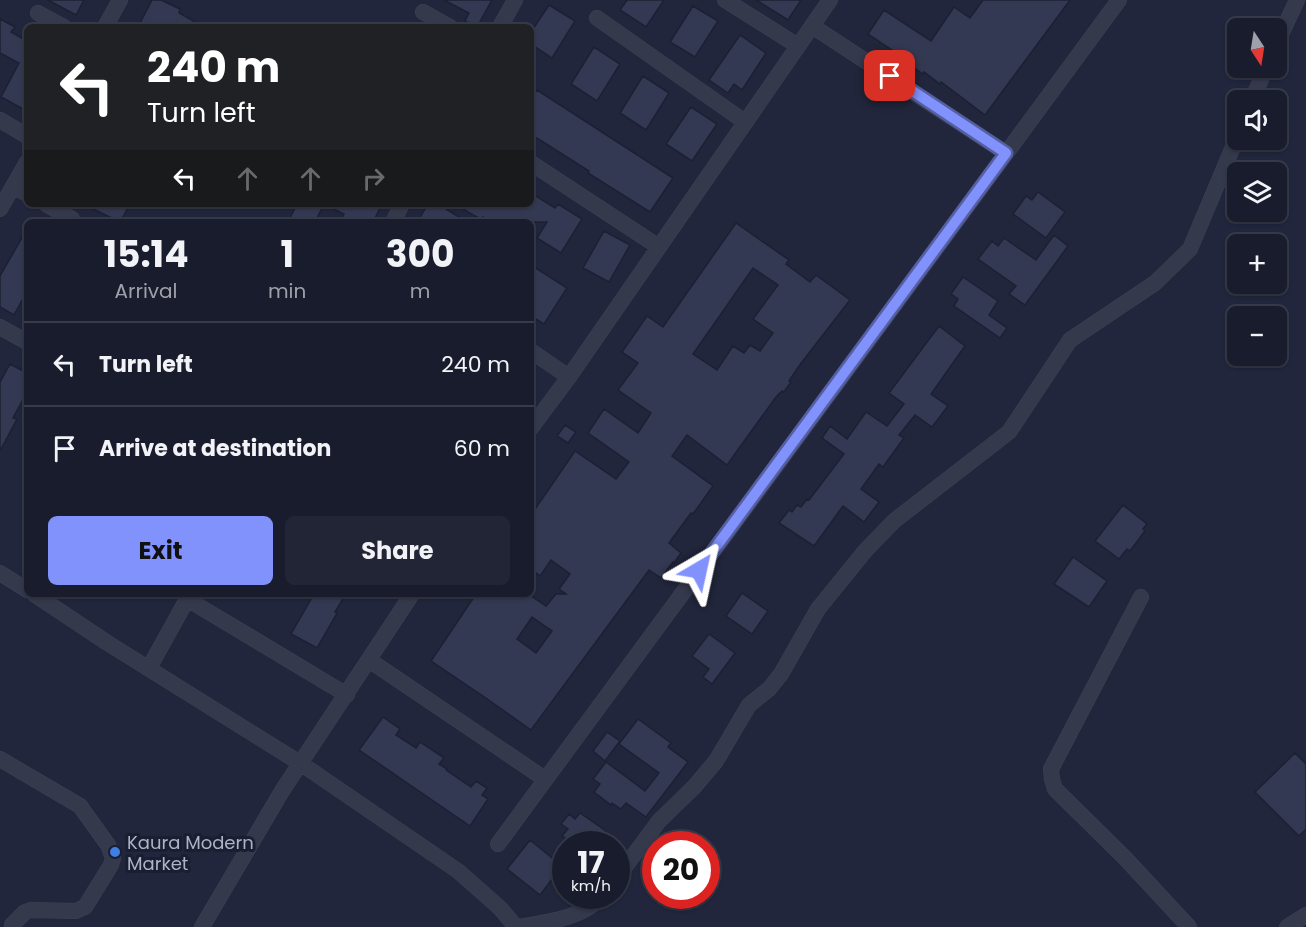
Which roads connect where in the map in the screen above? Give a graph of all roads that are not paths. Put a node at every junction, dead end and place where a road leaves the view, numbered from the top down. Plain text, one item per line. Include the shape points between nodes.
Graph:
1 (120, 0) edge
2 (515, 0) edge
3 (725, 0) edge
4 (830, 0) edge
5 (1119, 0) edge
6 (1297, 0) edge
7 (423, 12) dead end
8 (38, 13) dead end
9 (597, 18) dead end
10 (1287, 21) edge
11 (58, 24) edge
12 (107, 24) edge
13 (445, 24) edge
14 (502, 24) edge
15 (812, 26) junction
16 (798, 46) junction
17 (0, 120) edge
18 (745, 122) junction
19 (24, 134) edge
20 (1232, 150) edge
21 (1006, 153) junction
22 (534, 166) edge
23 (24, 167) edge
24 (13, 186) junction
25 (24, 192) edge
26 (51, 207) edge
27 (0, 209) edge
28 (72, 219) dead end
29 (659, 247) junction
30 (0, 327) edge
31 (24, 340) edge
32 (534, 353) edge
33 (569, 376) junction
34 (534, 424) edge
35 (0, 573) edge
36 (24, 588) edge
37 (38, 597) edge
38 (188, 597) edge
39 (191, 597) edge
40 (410, 597) edge
41 (1141, 597) dead end
42 (369, 660) junction
43 (149, 668) junction
44 (347, 695) junction
45 (0, 759) edge
46 (300, 763) junction
47 (545, 779) junction
48 (498, 844) dead end
49 (630, 860) edge
50 (588, 909) edge
51 (1306, 915) edge
52 (9, 923) edge
53 (202, 927) edge
54 (518, 927) edge
55 (1190, 927) edge
56 (1287, 927) edge

1 - 12 street
2 - 14 street
3 - 16 street
4 - 15 street
5 - 21 street
6 - 10 street
7 - 13 street
8 - 11 street
9 - 18 street
15 - 16 street
15 - 21 street
16 - 18 street
17 - 19 street
18 - 29 street
20 - 49 street via 1190,249 1155,284 1070,340 1009,432 894,521 865,551 818,609 781,674 749,705 716,761 659,821
21 - 47 street
22 - 29 street
23 - 24 street
24 - 25 street
24 - 27 street
26 - 28 street
29 - 33 street
30 - 31 street
32 - 33 street
33 - 34 street
35 - 36 street
37 - 43 street
38 - 43 street
39 - 44 street
40 - 42 street
41 - 55 street via 1051,769 1052,779 1055,789
42 - 44 street
42 - 47 street
43 - 46 street
44 - 46 street
45 - 52 street via 81,806 108,845 112,858 111,866 82,909 31,910
46 - 53 street
46 - 54 street via 458,871
47 - 48 street
50 - 54 street via 566,918
51 - 56 street

